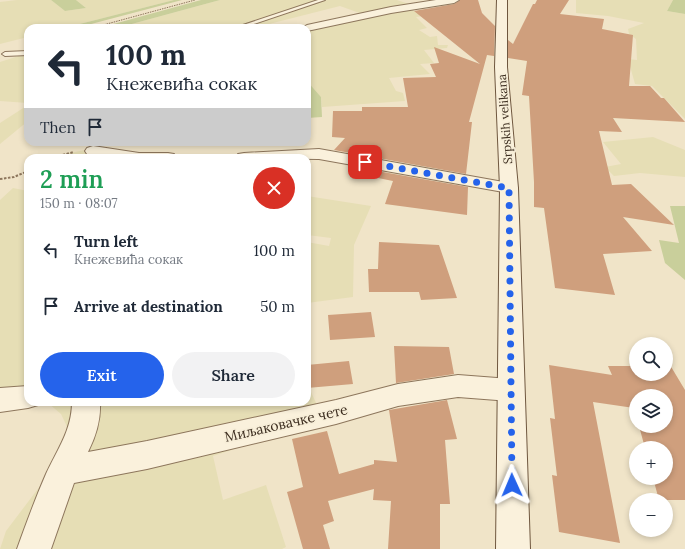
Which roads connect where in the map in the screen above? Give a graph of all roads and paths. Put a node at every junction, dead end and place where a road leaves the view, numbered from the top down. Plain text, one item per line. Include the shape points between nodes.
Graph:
1 (195, 0) edge
2 (322, 0) edge
3 (454, 0) edge
4 (502, 0) edge
5 (107, 24) edge
6 (249, 24) edge
7 (311, 27) edge
8 (24, 53) edge
9 (5, 54) dead end
10 (93, 151) joint
11 (66, 154) edge
12 (113, 154) edge
13 (311, 154) edge
14 (24, 173) edge
15 (0, 179) edge
16 (509, 188) junction
17 (510, 390) junction
18 (24, 397) edge
19 (0, 400) edge
20 (86, 406) edge
21 (63, 471) junction
22 (34, 549) edge
23 (513, 549) edge

1 - 5 path
2 - 6 lane
3 - 7 street
4 - 16 street, Srpskih velikana via 501,67
8 - 9 lane
10 - 11 path
10 - 12 street
13 - 16 street
14 - 15 path
16 - 17 street, Srpskih velikana
17 - 21 street, Миљаковачке чете via 458,386 398,395 162,452
17 - 23 street, Srpskih velikana
18 - 19 street
20 - 21 street via 80,437
21 - 22 street

